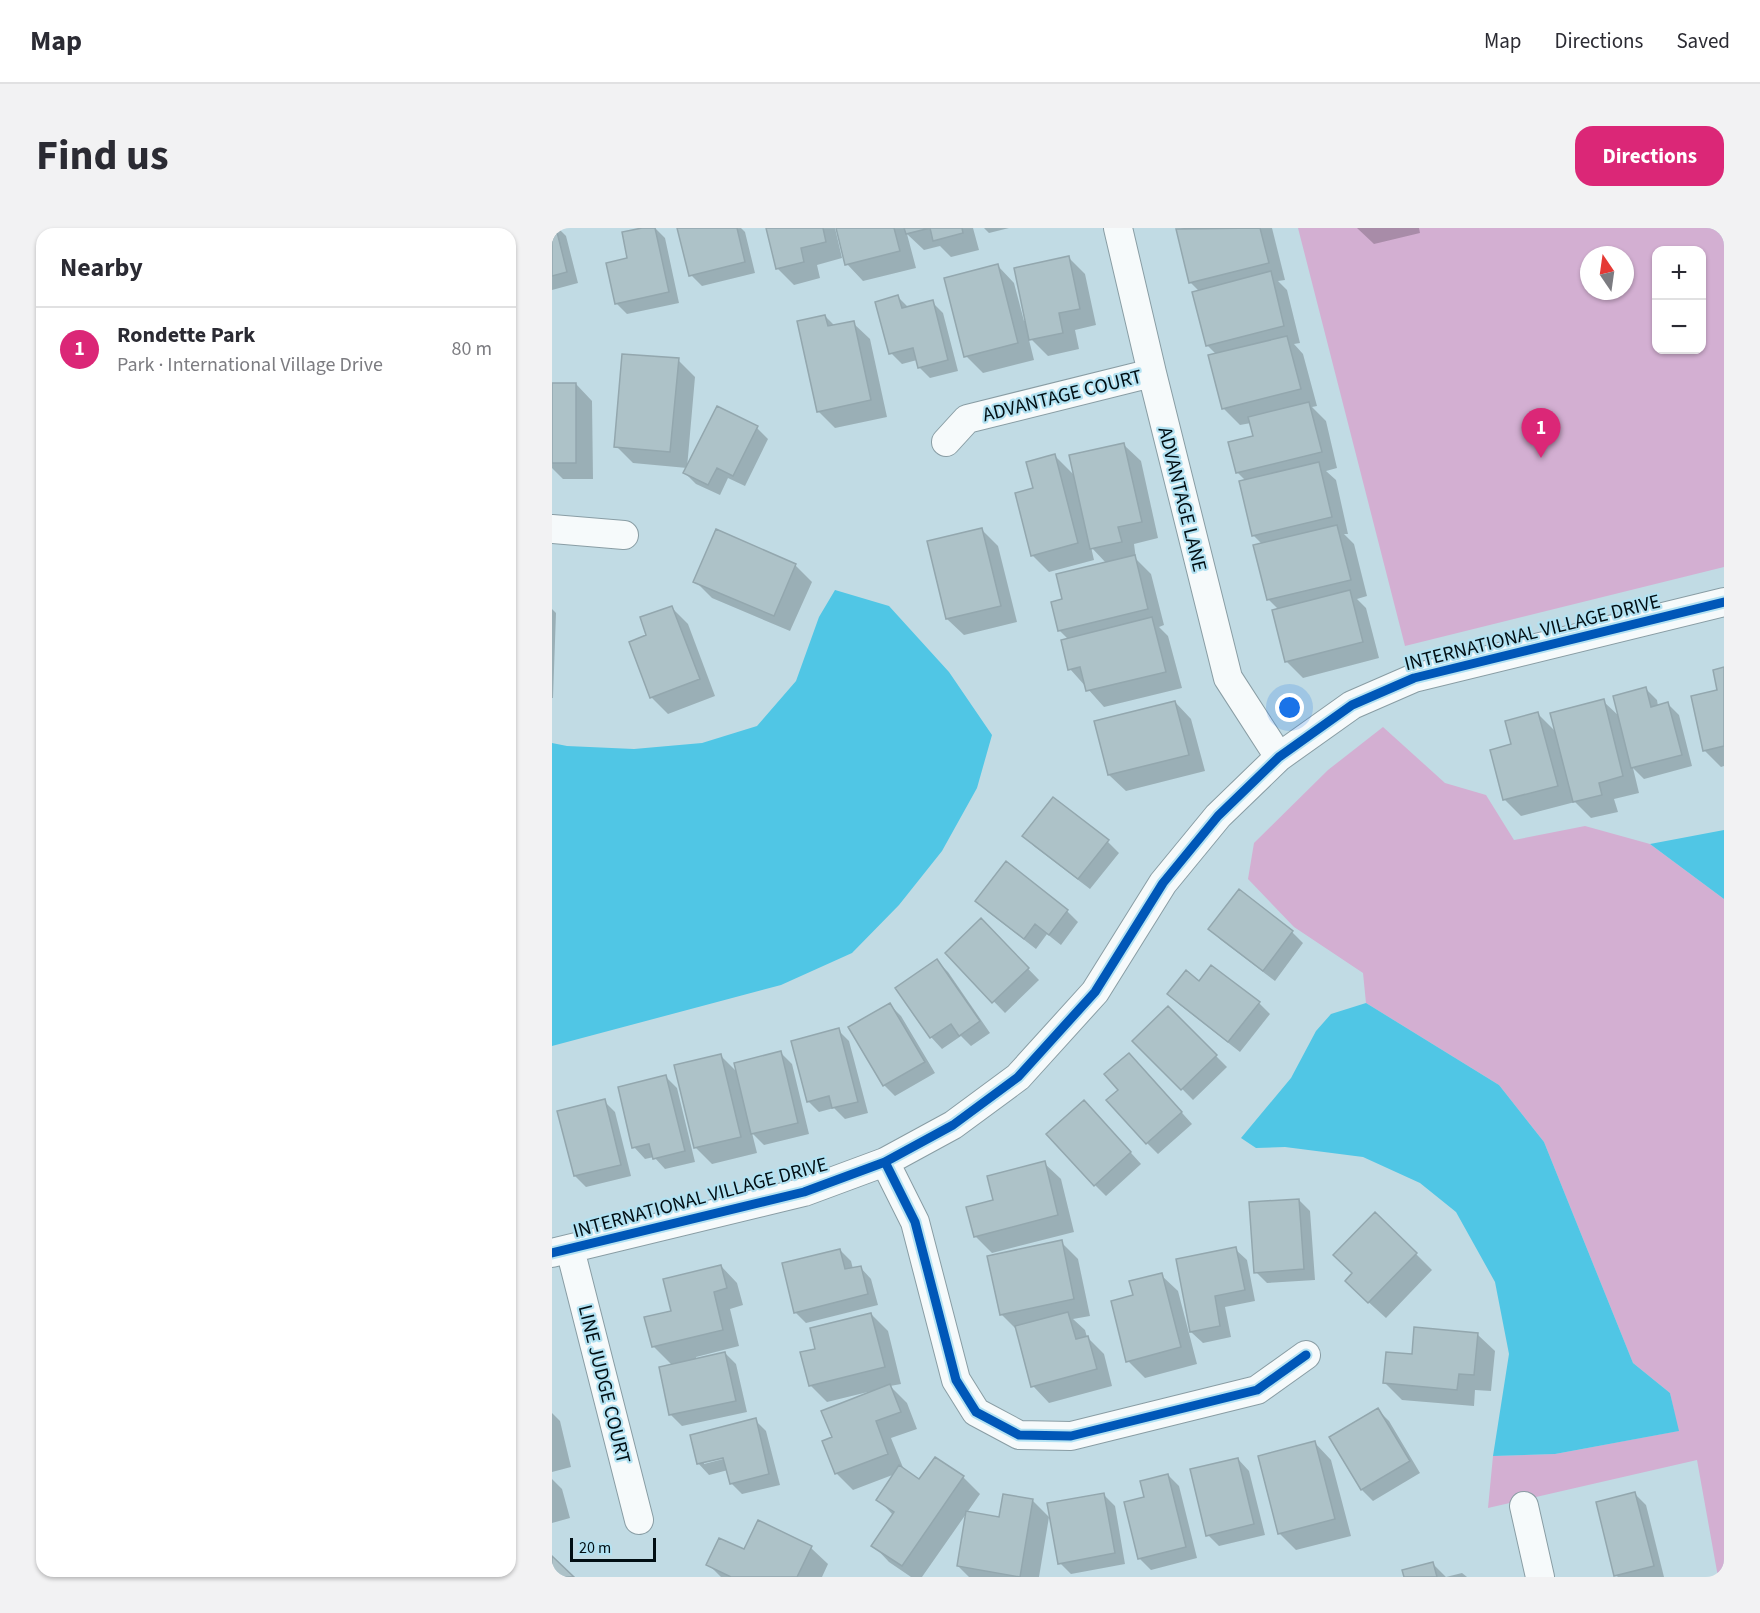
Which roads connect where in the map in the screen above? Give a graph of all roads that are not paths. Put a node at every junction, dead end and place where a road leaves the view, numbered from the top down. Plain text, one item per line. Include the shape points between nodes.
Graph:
1 (1118, 228) edge
2 (1152, 373) junction
3 (946, 442) dead end
4 (552, 529) edge
5 (624, 536) dead end
6 (1724, 602) edge
7 (1279, 757) junction
8 (885, 1162) junction
9 (561, 1251) edge
10 (1306, 1355) dead end
11 (1524, 1506) dead end
12 (639, 1520) dead end
13 (1540, 1577) edge

1 - 2 street, ADVANTAGE LANE
2 - 3 street, ADVANTAGE COURT via 967,419
2 - 7 street, ADVANTAGE LANE via 1228,678
4 - 5 street
6 - 7 street, INTERNATIONAL VILLAGE DRIVE via 1414,678 1352,705
7 - 8 street, INTERNATIONAL VILLAGE DRIVE via 1218,816 1163,883 1095,992 1018,1077 953,1125
8 - 9 street, INTERNATIONAL VILLAGE DRIVE via 804,1192
8 - 10 street via 915,1222 956,1380 976,1412 1019,1435 1071,1436 1257,1390
9 - 12 street, LINE JUDGE COURT
11 - 13 street

